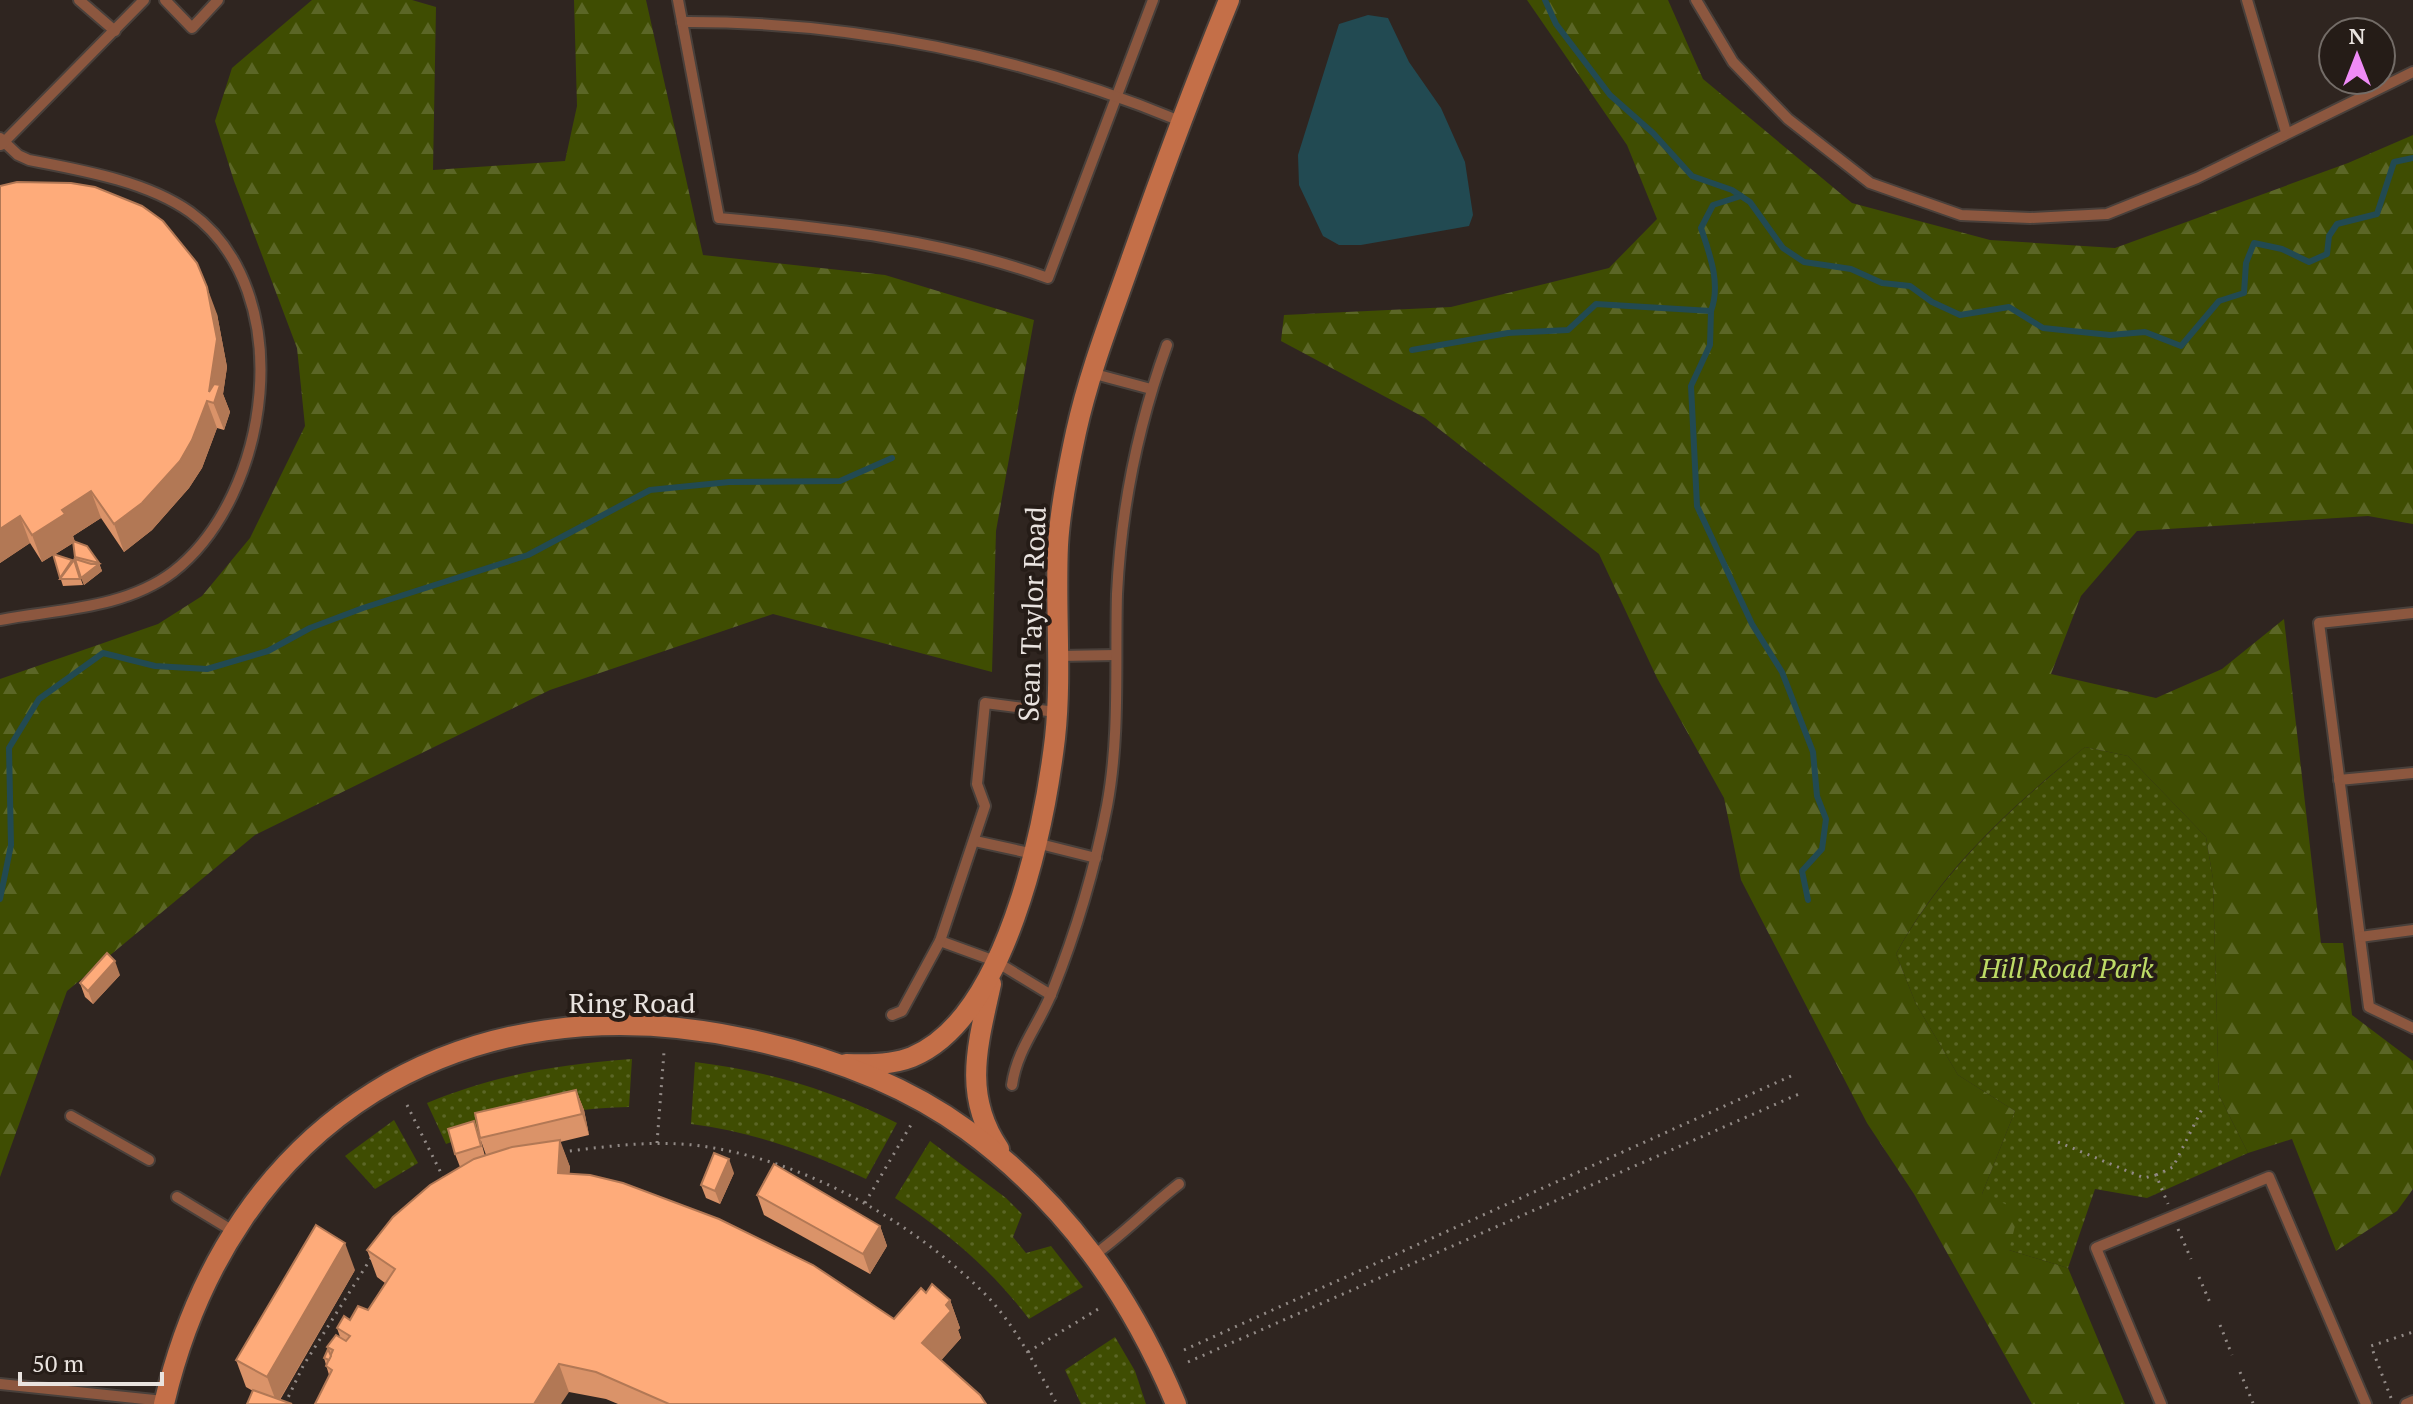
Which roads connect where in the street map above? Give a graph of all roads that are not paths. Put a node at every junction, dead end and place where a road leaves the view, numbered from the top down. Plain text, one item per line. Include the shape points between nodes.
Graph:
1 (79, 0) edge
2 (144, 0) edge
3 (165, 0) edge
4 (218, 0) edge
5 (678, 0) edge
6 (1153, 0) edge
7 (1229, 0) edge
8 (1696, 0) edge
9 (2247, 0) edge
10 (682, 22) junction
11 (115, 31) junction
12 (2413, 72) edge
13 (1117, 94) junction
14 (1180, 121) junction
15 (2286, 132) junction
16 (1, 142) edge
17 (1167, 345) dead end
18 (1091, 373) junction
19 (1151, 389) junction
20 (2413, 613) edge
21 (0, 620) edge
22 (1116, 655) junction
23 (1059, 656) junction
24 (1056, 712) junction
25 (2413, 773) edge
26 (2339, 780) junction
27 (975, 841) junction
28 (1035, 848) junction
29 (1096, 858) junction
30 (2413, 930) edge
31 (2360, 937) junction
32 (940, 941) junction
33 (995, 961) junction
34 (1051, 995) junction
35 (892, 1015) dead end
36 (2413, 1028) edge
37 (838, 1063) junction
38 (1012, 1085) dead end
39 (71, 1116) dead end
40 (149, 1160) dead end
41 (1010, 1165) junction
42 (1179, 1184) dead end
43 (177, 1197) dead end
44 (233, 1231) junction
45 (1094, 1255) junction
46 (0, 1384) edge
47 (2413, 1401) edge
48 (164, 1403) edge
49 (1176, 1404) edge
50 (2161, 1404) edge
51 (2366, 1404) edge
52 (2406, 1404) edge

1 - 11 lane
2 - 11 lane
3 - 4 lane via 192,28
5 - 10 lane
6 - 13 lane
7 - 14 main road, Sean Taylor Road
8 - 15 lane via 1733,62 1788,119 1870,183 1961,215 2107,214 2197,178
9 - 15 lane
10 - 13 lane via 752,21 903,40
10 - 13 lane via 719,218 856,232 948,249 1048,278
11 - 16 lane
12 - 15 lane
13 - 14 lane
14 - 18 main road, Sean Taylor Road
16 - 21 lane via 29,160 162,196 192,214 239,270 259,348 259,394 251,455 233,498 209,539 172,573 126,597
17 - 19 lane
18 - 19 lane
18 - 23 main road, Sean Taylor Road via 1058,545
19 - 22 lane via 1125,514
20 - 26 lane via 2319,623
22 - 23 lane
22 - 29 lane via 1115,748
23 - 24 main road, Sean Taylor Road
24 - 27 lane via 985,703 977,784 985,806
24 - 28 main road, Sean Taylor Road
25 - 26 lane
26 - 31 lane
27 - 28 lane
27 - 32 lane
28 - 29 lane
28 - 33 main road, Sean Taylor Road
29 - 34 lane
30 - 31 lane
31 - 36 lane via 2369,1007
32 - 33 lane
32 - 35 lane via 902,1011
33 - 34 lane
33 - 37 main road, Sean Taylor Road via 967,1016 937,1041 912,1057 888,1063
33 - 41 main road, Sean Taylor Road via 980,1036 976,1098 982,1122
34 - 38 lane via 1015,1062
37 - 41 main road, Ring Road via 934,1110
37 - 44 main road, Ring Road via 703,1029 662,1026 610,1025 519,1036 444,1055 382,1086 331,1121 283,1166
39 - 40 lane
41 - 45 main road, Ring Road
42 - 45 lane
43 - 44 lane
44 - 48 main road, Ring Road via 194,1303
45 - 49 main road, Ring Road via 1150,1342
46 - 48 lane
47 - 52 lane
50 - 51 lane via 2096,1248 2269,1177

